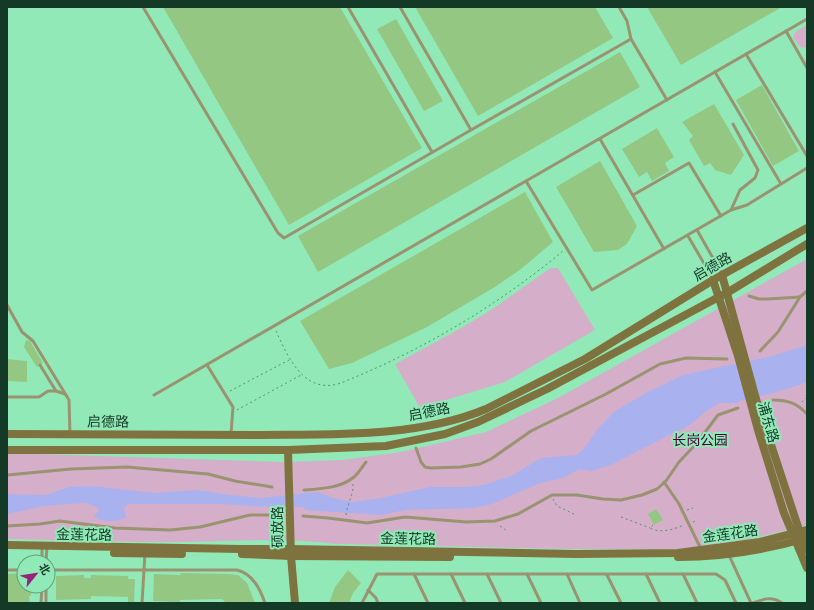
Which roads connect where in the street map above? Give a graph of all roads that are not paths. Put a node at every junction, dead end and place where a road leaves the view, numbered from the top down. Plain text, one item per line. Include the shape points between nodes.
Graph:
1 (143, 7) edge
2 (348, 7) edge
3 (400, 7) edge
4 (619, 7) edge
5 (807, 19) edge
6 (786, 31) junction
7 (631, 39) junction
8 (746, 54) junction
9 (807, 68) edge
10 (715, 72) junction
11 (667, 100) junction
12 (733, 124) dead end
13 (471, 130) junction
14 (600, 139) junction
15 (432, 152) junction
16 (807, 156) edge
17 (807, 168) edge
18 (526, 181) junction
19 (781, 184) junction
20 (633, 195) junction
21 (731, 210) junction
22 (721, 216) junction
23 (807, 228) edge
24 (697, 230) junction
25 (688, 236) junction
26 (807, 244) edge
27 (664, 249) junction
28 (722, 275) junction
29 (713, 280) junction
30 (807, 291) edge
31 (728, 292) junction
32 (749, 296) dead end
33 (718, 297) junction
34 (800, 297) junction
35 (7, 305) edge
36 (760, 351) dead end
37 (726, 359) dead end
38 (40, 365) dead end
39 (207, 365) junction
40 (56, 392) junction
41 (65, 394) junction
42 (154, 395) dead end
43 (7, 397) edge
44 (773, 400) dead end
45 (738, 408) dead end
46 (807, 414) edge
47 (7, 434) edge
48 (70, 434) junction
49 (231, 435) junction
50 (416, 448) dead end
51 (7, 450) edge
52 (288, 450) junction
53 (366, 462) dead end
54 (7, 475) edge
55 (664, 482) junction
56 (272, 487) dead end
57 (304, 490) dead end
58 (271, 514) dead end
59 (303, 516) dead end
60 (7, 526) edge
61 (801, 535) edge
62 (7, 545) edge
63 (44, 548) junction
64 (7, 550) edge
65 (701, 550) junction
66 (807, 550) edge
67 (145, 551) junction
68 (291, 552) junction
69 (43, 554) edge
70 (45, 554) edge
71 (728, 554) junction
72 (807, 568) edge
73 (56, 570) edge
74 (144, 570) junction
75 (414, 574) junction
76 (451, 574) junction
77 (487, 574) junction
78 (527, 574) junction
79 (567, 574) junction
80 (646, 574) junction
81 (683, 574) junction
82 (607, 575) junction
83 (368, 590) junction
84 (142, 603) edge
85 (265, 603) edge
86 (295, 603) edge
87 (362, 603) edge
88 (378, 603) edge
89 (428, 603) edge
90 (465, 603) edge
91 (500, 603) edge
92 (541, 603) edge
93 (580, 603) edge
94 (621, 603) edge
95 (660, 603) edge
96 (697, 603) edge
97 (736, 603) edge
98 (752, 603) edge
99 (782, 603) edge

1 - 15 lane via 283,238
2 - 15 lane
3 - 13 lane
4 - 7 lane via 627,21
5 - 6 lane
6 - 8 lane
6 - 9 lane
7 - 11 lane
7 - 13 lane
8 - 10 lane
8 - 16 lane
10 - 11 lane
10 - 19 lane
11 - 14 lane
12 - 21 lane via 758,170 755,178 740,190
13 - 15 lane
14 - 18 lane
14 - 20 lane
17 - 19 lane
18 - 27 lane via 592,290
18 - 39 lane
19 - 21 lane via 747,205
20 - 22 lane via 689,163
20 - 27 lane
21 - 22 lane
22 - 24 lane
23 - 28 street, 启德路
24 - 25 lane
24 - 28 lane
25 - 27 lane
25 - 29 lane
26 - 31 street, 启德路
28 - 29 street, 启德路
28 - 31 street, 浦东路
29 - 33 street, 浦东路
29 - 49 street, 启德路 via 585,358 471,415 380,432
30 - 34 lane
31 - 33 street, 启德路
31 - 61 street, 浦东路 via 756,399
32 - 34 lane via 759,299
33 - 52 street, 启德路 via 547,389 478,422 445,434 386,446
33 - 61 street, 浦东路 via 784,513
34 - 36 lane via 778,332
35 - 41 lane via 22,332 33,341
37 - 50 lane via 686,358 660,364 531,431 480,464 425,467
38 - 40 lane
39 - 42 lane
39 - 49 lane via 233,407
40 - 41 lane
40 - 43 lane via 48,391 39,397
41 - 48 lane via 69,400
44 - 46 lane via 799,405
45 - 55 lane via 722,413 714,419
47 - 48 street, 启德路
48 - 49 street, 启德路
51 - 52 street, 启德路
52 - 68 street, 硕放路
53 - 57 lane via 355,476 340,485
54 - 56 lane via 127,467 208,474
55 - 59 lane via 657,489 621,500 551,495 518,514 496,521 466,522 405,517 367,523
55 - 65 lane
58 - 60 lane via 250,515 200,527 170,530 115,528 60,521
61 - 65 street, 金莲花路
61 - 66 street, 浦东路
61 - 71 street, 金莲花路 via 776,546
61 - 72 street, 浦东路
62 - 63 street, 金莲花路
63 - 64 street, 金莲花路
63 - 67 street, 金莲花路
63 - 69 lane
63 - 70 lane
65 - 68 street, 金莲花路 via 678,553 576,554
67 - 68 street, 金莲花路
67 - 74 lane
68 - 71 street, 金莲花路 via 602,558 697,557
68 - 86 street, 硕放路
71 - 98 lane
73 - 74 lane
74 - 84 lane
74 - 85 lane via 241,571 252,579
75 - 76 lane
75 - 83 lane via 377,574
75 - 89 lane
76 - 77 lane
76 - 90 lane
77 - 78 lane
77 - 91 lane
78 - 79 lane
78 - 92 lane
79 - 82 lane
79 - 93 lane
80 - 81 lane
80 - 82 lane
80 - 95 lane
81 - 96 lane
81 - 97 lane via 716,574 725,580
82 - 94 lane
83 - 87 lane
83 - 88 lane
98 - 99 lane via 765,598 777,599

